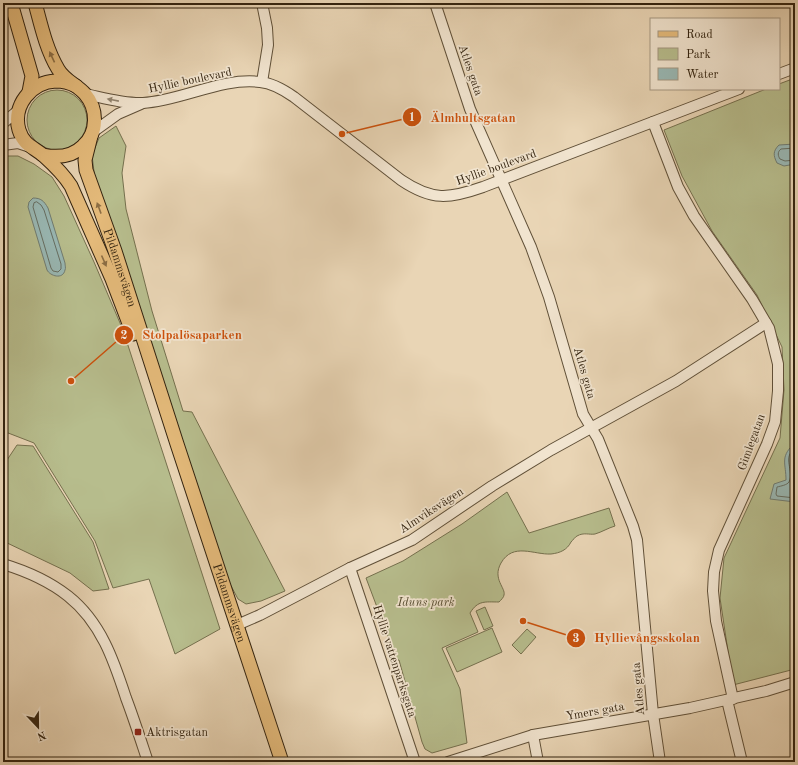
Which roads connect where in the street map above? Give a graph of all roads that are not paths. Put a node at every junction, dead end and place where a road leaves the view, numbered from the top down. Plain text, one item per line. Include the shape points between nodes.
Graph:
1 (11, 3) edge
2 (35, 3) edge
3 (262, 3) edge
4 (435, 3) edge
5 (795, 68) edge
6 (780, 74) edge
7 (262, 82) junction
8 (81, 90) junction
9 (736, 90) edge
10 (28, 92) junction
11 (142, 103) junction
12 (19, 110) junction
13 (653, 122) junction
14 (3, 123) edge
15 (92, 134) junction
16 (3, 144) edge
17 (30, 147) junction
18 (43, 155) junction
19 (502, 180) junction
20 (766, 323) junction
21 (591, 427) junction
22 (177, 444) junction
23 (3, 564) edge
24 (350, 568) junction
25 (237, 626) junction
26 (795, 682) edge
27 (730, 699) junction
28 (653, 714) junction
29 (533, 735) junction
30 (148, 762) edge
31 (282, 762) edge
32 (415, 762) edge
33 (452, 762) edge
34 (538, 762) edge
35 (660, 762) edge
36 (742, 762) edge

1 - 10 main road, Pildammsvägen via 32,76
8 -> 2 main road, Pildammsvägen via 58,71 49,51
3 - 7 street via 268,45
4 - 19 street, Atles gata via 470,109
5 - 6 street
7 - 11 street, Hyllie boulevard via 233,83
7 - 19 street, Hyllie boulevard via 281,88 401,180 424,193 452,196
8 - 10 main road via 67,82 51,81
11 -> 8 street, Hyllie boulevard via 116,101
8 - 15 main road, Pildammsvägen via 92,103 95,114
9 - 13 street, Hyllie boulevard
10 - 12 main road, Pildammsvägen
11 - 15 street, Hyllie boulevard via 118,114
12 - 14 street
12 - 17 main road, Pildammsvägen via 19,130
13 - 19 street, Hyllie boulevard
13 - 20 street, Gimlegatan via 678,187 694,216
15 - 18 main road, Pildammsvägen via 84,146 70,154 54,158
22 -> 15 main road, Pildammsvägen via 86,170 84,161
16 - 17 street
17 - 18 main road, Pildammsvägen
18 -> 22 main road, Pildammsvägen via 65,177 78,199
19 - 21 street, Atles gata via 531,247 549,297 583,414
20 - 21 street, Almviksvägen via 676,381
20 - 27 street, Gimlegatan via 778,364 774,422 767,444 720,550 714,572 716,621
21 - 24 street, Almviksvägen via 492,486 412,540
21 - 28 street, Atles gata via 633,526
22 - 25 main road, Pildammsvägen
23 - 30 street via 34,575 60,590 95,626 113,660
24 - 25 street, Almviksvägen
24 - 32 street, Hyllie vattenparksgata
25 - 31 main road, Pildammsvägen
26 - 27 street, Ymers gata
27 - 28 street, Ymers gata
27 - 36 street, Gimlegatan
28 - 29 street, Ymers gata
28 - 35 street, Atles gata
29 - 33 street, Ymers gata
29 - 34 street

